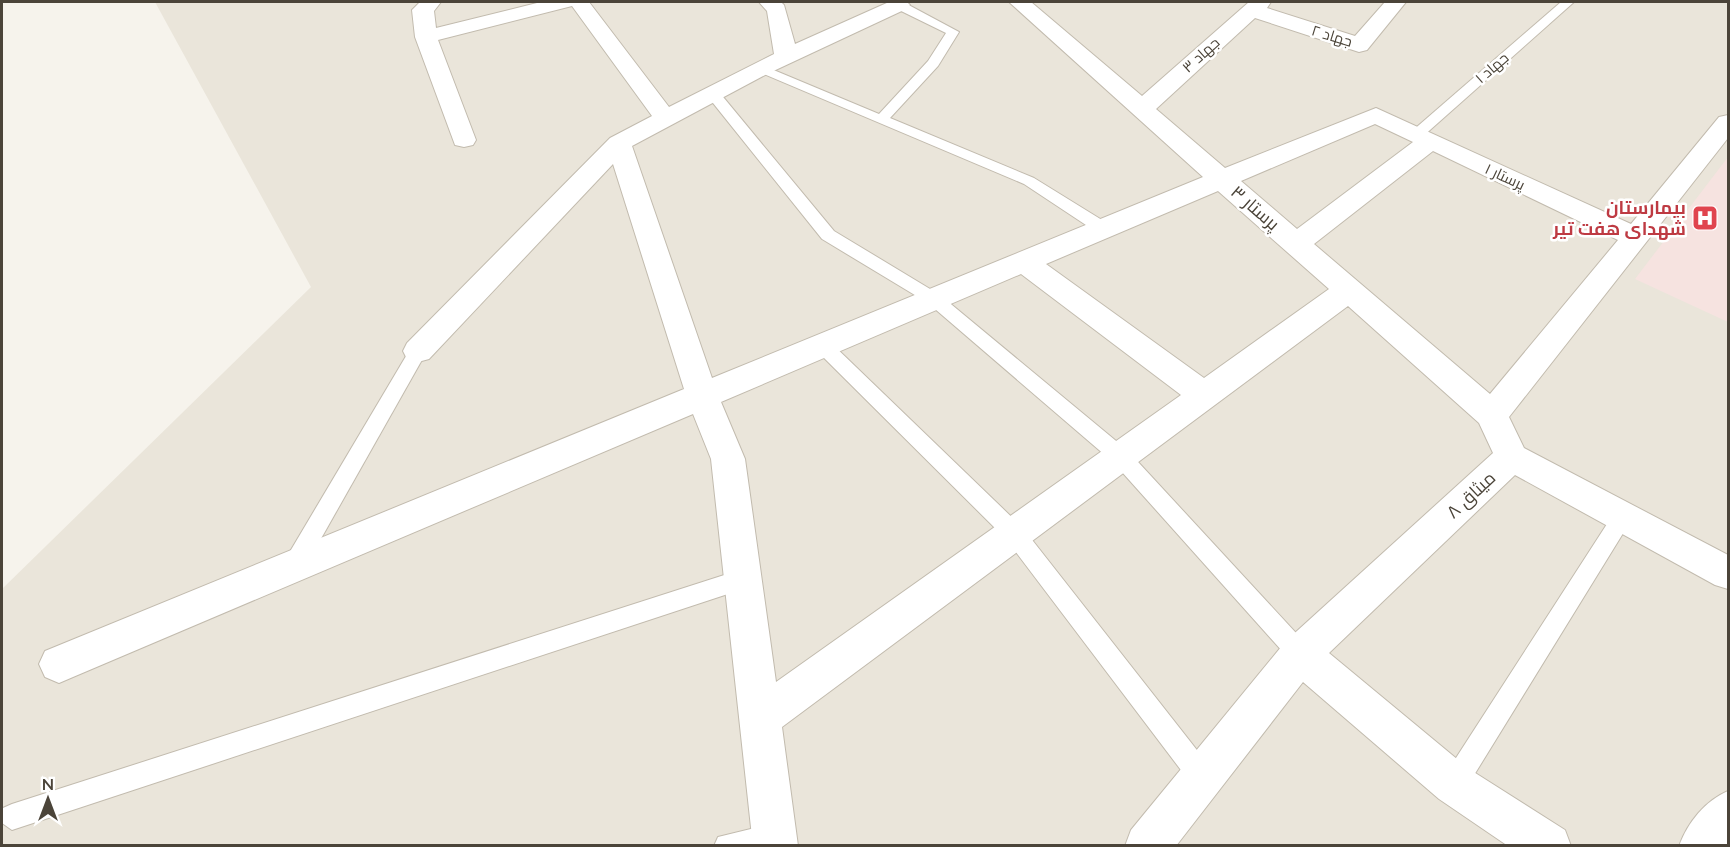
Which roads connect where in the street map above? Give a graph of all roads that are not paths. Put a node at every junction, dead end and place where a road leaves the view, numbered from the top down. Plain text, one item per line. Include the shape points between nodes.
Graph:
1 (431, 2) edge
2 (564, 2) edge
3 (579, 2) edge
4 (769, 2) edge
5 (1019, 2) edge
6 (1396, 2) edge
7 (1568, 2) edge
8 (899, 5) joint
9 (1256, 6) edge
10 (426, 37) junction
11 (786, 57) junction
12 (759, 69) junction
13 (714, 94) junction
14 (1142, 109) junction
15 (666, 119) junction
16 (882, 120) junction
17 (1728, 122) edge
18 (1423, 138) junction
19 (464, 140) dead end
20 (619, 143) junction
21 (1222, 179) junction
22 (1104, 229) junction
23 (1635, 237) junction
24 (1296, 244) junction
25 (1024, 262) junction
26 (1349, 290) junction
27 (934, 299) junction
28 (823, 346) junction
29 (418, 351) joint
30 (1204, 395) junction
31 (702, 396) junction
32 (1492, 415) junction
33 (1120, 456) junction
34 (1512, 457) junction
35 (1623, 516) junction
36 (1014, 533) junction
37 (292, 567) junction
38 (1728, 573) edge
39 (743, 579) junction
40 (1300, 654) junction
41 (59, 664) dead end
42 (760, 718) junction
43 (1202, 777) junction
44 (1454, 783) junction
45 (1728, 813) edge
46 (12, 817) dead end
47 (775, 841) edge
48 (727, 846) edge
49 (1146, 846) edge
50 (1549, 846) edge
51 (1701, 846) edge

1 - 10 street via 423,10
2 - 10 street
3 - 15 street
4 - 11 street via 777,9
5 - 14 street, پرستار ۳
6 - 9 street, جهاد ۲ via 1359,45
7 - 18 lane, جهاد ۱
8 - 11 street
8 - 16 lane via 953,32 933,63
9 - 14 street, جهاد ۳
10 - 19 street
11 - 12 street
12 - 13 street
12 - 16 lane
13 - 15 street
13 - 27 lane via 828,235
14 - 21 street, پرستار ۳
15 - 20 street
16 - 22 lane via 1029,181
17 - 23 street
18 - 21 street, پرستار ۱ via 1376,115
18 - 23 street, پرستار ۱
18 - 24 street
20 - 29 street
20 - 31 street
21 - 22 street
21 - 24 street, پرستار ۳
22 - 25 street
23 - 32 street
24 - 26 street, پرستار ۳
25 - 27 street
25 - 30 street
26 - 30 street
26 - 32 street, پرستار ۳
27 - 28 street
27 - 33 lane
28 - 31 street
28 - 36 lane
29 - 37 lane
30 - 33 street
31 - 37 street
31 - 39 street via 728,459
32 - 34 street, میثاق ۸
33 - 36 street
33 - 40 lane
34 - 35 street
34 - 40 street, میثاق ۸
35 - 38 street
35 - 44 lane
36 - 42 street
36 - 43 lane
37 - 41 street
39 - 42 street
39 - 46 lane
40 - 43 street, میثاق ۸
40 - 44 street
42 - 47 street
43 - 49 street, میثاق ۸
44 - 50 street
45 - 51 street
47 - 48 lane

